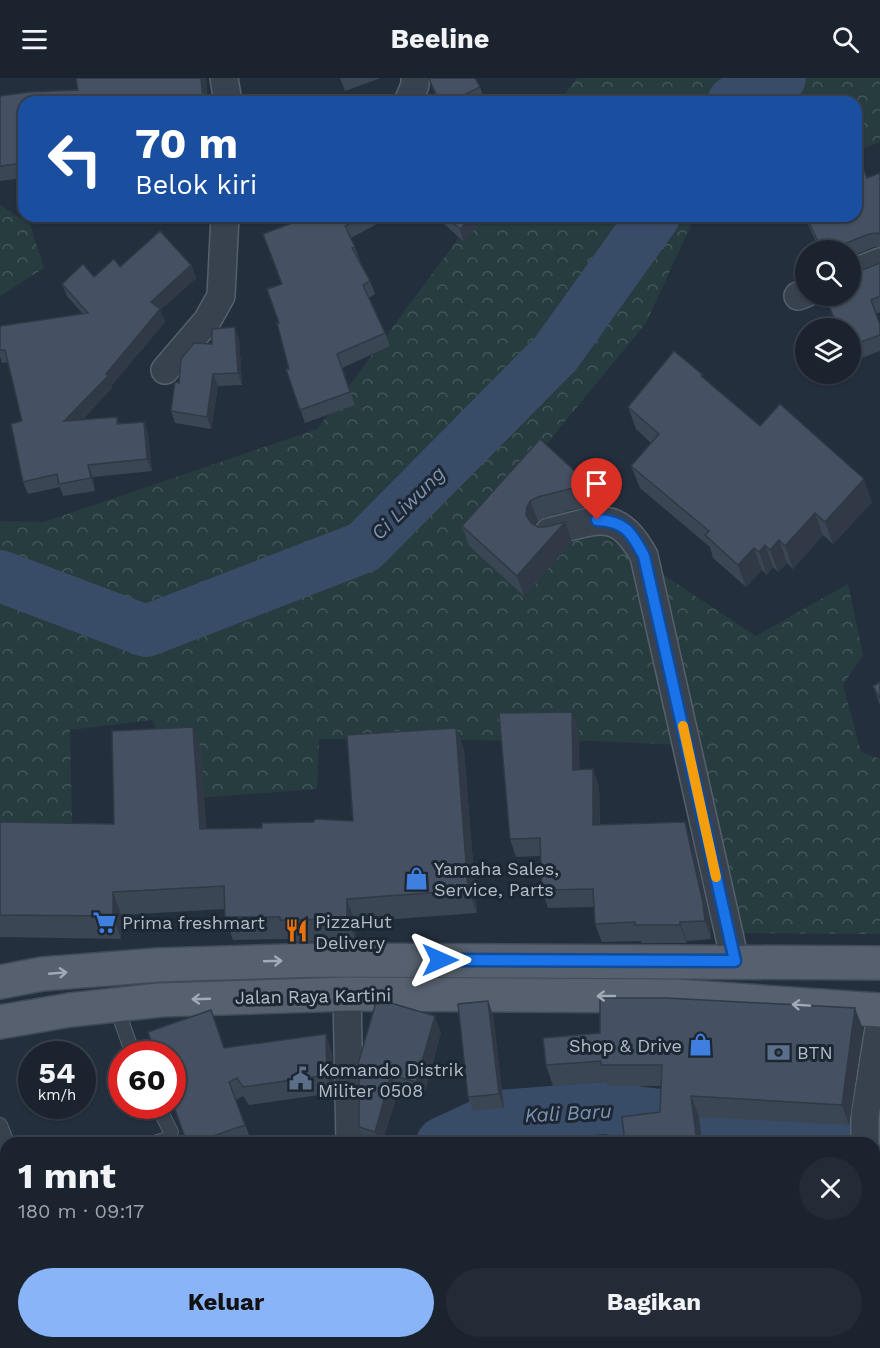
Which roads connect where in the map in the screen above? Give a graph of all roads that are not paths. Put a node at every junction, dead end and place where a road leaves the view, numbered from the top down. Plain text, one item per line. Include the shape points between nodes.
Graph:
1 (225, 78) edge
2 (415, 78) edge
3 (227, 96) edge
4 (410, 96) edge
5 (225, 222) edge
6 (880, 262) edge
7 (861, 270) edge
8 (165, 370) dead end
9 (549, 532) edge
10 (735, 961) junction
11 (880, 963) edge
12 (0, 982) edge
13 (347, 994) junction
14 (115, 1005) junction
15 (880, 1010) edge
16 (0, 1022) edge
17 (880, 1022) edge
18 (128, 1041) edge
19 (164, 1119) edge
20 (169, 1137) edge
21 (350, 1137) edge
22 (865, 1137) edge

1 - 3 street
2 - 4 street
5 - 8 street via 221,296 207,321
6 - 7 street
9 - 10 street via 597,520 612,521 625,528 644,556
10 - 11 main road, Jalan Raya Kartini
12 -> 10 main road, Jalan Raya Kartini via 42,974 158,964 322,960
13 -> 14 main road, Jalan Raya Kartini
15 -> 13 main road, Jalan Raya Kartini via 675,996
13 - 21 street
14 - 16 main road, Jalan Raya Kartini
14 - 18 lane
17 - 22 street
19 - 20 lane via 171,1132

